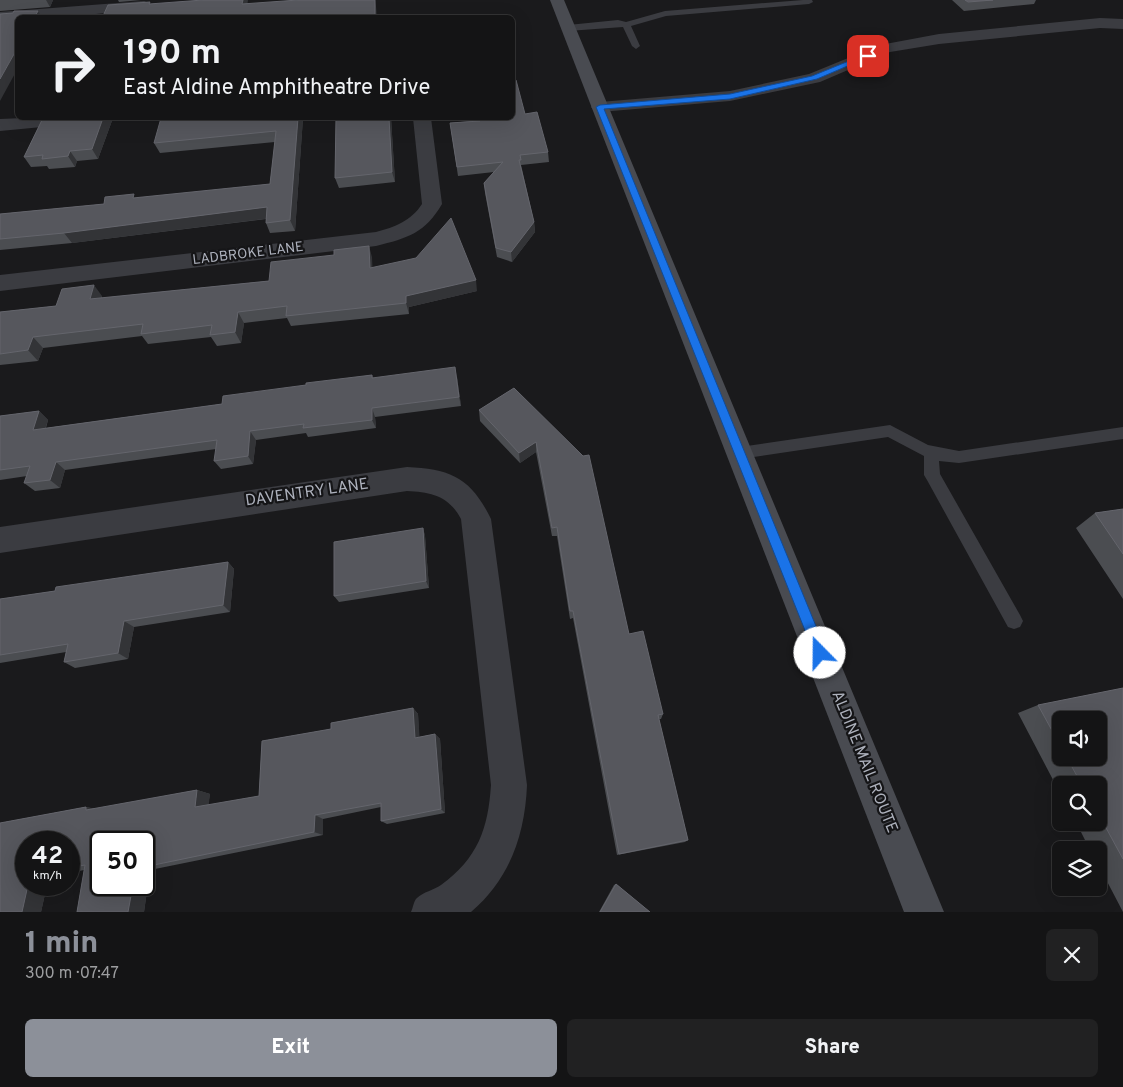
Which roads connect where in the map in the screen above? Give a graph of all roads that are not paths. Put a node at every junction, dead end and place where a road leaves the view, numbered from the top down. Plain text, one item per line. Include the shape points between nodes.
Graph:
1 (557, 0) edge
2 (807, 0) edge
3 (162, 5) edge
4 (78, 10) edge
5 (22, 15) edge
6 (15, 16) edge
7 (0, 17) edge
8 (1123, 24) edge
9 (626, 25) junction
10 (568, 28) junction
11 (636, 46) dead end
12 (600, 107) junction
13 (27, 120) edge
14 (422, 120) edge
15 (0, 125) edge
16 (0, 283) edge
17 (1123, 433) edge
18 (740, 453) junction
19 (931, 455) junction
20 (0, 540) edge
21 (1014, 621) dead end
22 (431, 912) edge
23 (924, 912) edge

1 - 10 main road, ALDINE MAIL ROUTE
2 - 9 lane via 665,14
3 - 4 street
4 - 5 street
6 - 7 street
8 - 12 street via 1100,23 939,39 886,48 814,78 730,96
9 - 10 lane
9 - 11 lane
10 - 12 main road, ALDINE MAIL ROUTE
12 - 18 main road, ALDINE MAIL ROUTE
13 - 15 street
14 - 16 street, LADBROKE LANE via 432,204 426,216 398,233 376,239
17 - 19 lane via 958,457
18 - 19 lane via 890,431
18 - 23 main road, ALDINE MAIL ROUTE
19 - 21 lane via 932,475
20 - 22 street, DAVENTRY LANE via 407,479 429,479 446,484 459,493 470,505 476,520 509,785 509,809 493,859 478,880 458,898

